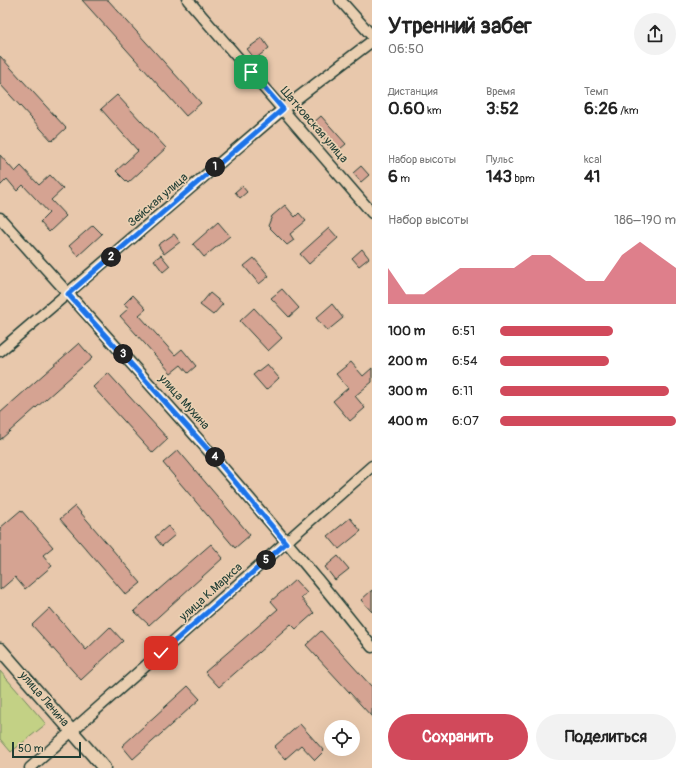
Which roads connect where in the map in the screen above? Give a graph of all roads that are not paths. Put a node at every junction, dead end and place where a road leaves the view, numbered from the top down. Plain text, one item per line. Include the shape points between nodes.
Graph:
1 (188, 0) edge
2 (340, 0) edge
3 (372, 36) edge
4 (372, 41) edge
5 (283, 109) junction
6 (372, 213) edge
7 (0, 218) edge
8 (68, 294) junction
9 (0, 351) edge
10 (372, 466) edge
11 (286, 543) junction
12 (372, 647) edge
13 (0, 649) edge
14 (72, 732) junction
15 (30, 768) edge
16 (104, 768) edge

1 - 5 street, Шатковская улица
2 - 3 street
4 - 5 street, Зейская улица
5 - 6 street, Шатковская улица
5 - 8 street, Зейская улица
7 - 8 street, улица Мухина
8 - 9 street, Зейская улица
8 - 11 street, улица Мухина via 212,454
10 - 11 street, улица К.Маркса
11 - 12 street, улица Мухина via 312,570
11 - 14 street, улица К.Маркса
13 - 14 main road, улица Ленина
14 - 15 street, улица К.Маркса
14 - 16 main road, улица Ленина

